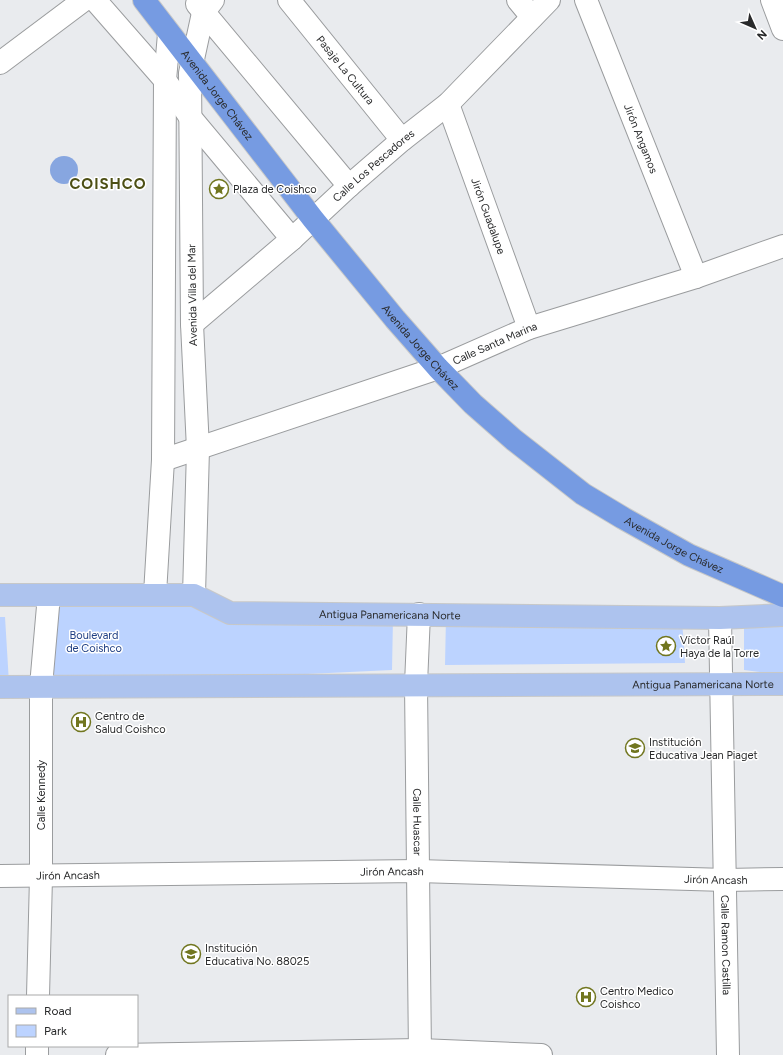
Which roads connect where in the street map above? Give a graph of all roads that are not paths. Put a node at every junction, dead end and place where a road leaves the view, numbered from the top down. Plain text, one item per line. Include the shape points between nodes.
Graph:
1 (84, 0) edge
2 (95, 0) edge
3 (144, 0) edge
4 (289, 0) edge
5 (518, 0) edge
6 (549, 0) edge
7 (586, 0) edge
8 (772, 0) edge
9 (203, 4) edge
10 (532, 17) junction
11 (783, 29) edge
12 (169, 34) junction
13 (192, 60) junction
14 (0, 63) edge
15 (165, 80) junction
16 (448, 104) junction
17 (190, 117) junction
18 (402, 140) junction
19 (348, 186) junction
20 (313, 219) junction
21 (292, 239) junction
22 (783, 246) edge
23 (164, 269) junction
24 (192, 269) junction
25 (696, 277) junction
26 (192, 324) junction
27 (529, 328) junction
28 (438, 368) junction
29 (198, 448) junction
30 (163, 460) junction
31 (0, 594) edge
32 (154, 594) junction
33 (49, 595) junction
34 (194, 595) junction
35 (783, 596) edge
36 (419, 614) junction
37 (783, 615) edge
38 (720, 618) junction
39 (416, 684) junction
40 (783, 684) edge
41 (722, 685) junction
42 (41, 686) junction
43 (0, 687) edge
44 (418, 871) junction
45 (0, 876) edge
46 (41, 877) junction
47 (783, 879) edge
48 (726, 880) junction
49 (38, 995) edge
50 (420, 1052) edge
51 (117, 1055) edge
52 (541, 1055) edge
53 (728, 1055) edge

1 - 14 street
2 - 15 street
3 - 12 highway, Avenida Jorge Chávez
4 - 18 street, Pasaje La Cultura
5 - 10 street
6 - 10 street, Calle Los Pescadores
7 - 25 street, Jirón Angamos
8 - 11 street
9 - 13 street, Avenida Villa del Mar
9 - 19 street
10 - 16 street, Calle Los Pescadores
12 - 13 highway, Avenida Jorge Chávez
12 - 15 street
13 - 17 street, Avenida Villa del Mar
13 - 20 highway, Avenida Jorge Chávez
15 - 17 street
15 - 23 street
16 - 18 street, Calle Los Pescadores
16 - 27 street, Jirón Guadalupe
17 - 21 street
17 - 24 street, Avenida Villa del Mar
18 - 19 street, Calle Los Pescadores
19 - 20 street, Calle Los Pescadores
20 - 21 street, Calle Los Pescadores
20 - 28 highway, Avenida Jorge Chávez
21 - 26 street, Calle Los Pescadores
22 - 25 street, Calle Santa Marina
23 - 24 street
23 - 30 street
24 - 26 street, Avenida Villa del Mar
25 - 27 street, Calle Santa Marina
26 - 29 street, Avenida Villa del Mar
27 - 28 street, Calle Santa Marina
28 - 29 street, Calle Santa Marina
28 - 35 highway, Avenida Jorge Chávez via 473,404 514,440 583,494 690,555
29 - 30 street, Calle Santa Marina
29 - 34 street, Avenida Villa del Mar
30 - 32 street
31 - 33 main road, Antigua Panamericana Norte
32 - 33 main road, Antigua Panamericana Norte
32 - 34 main road, Antigua Panamericana Norte
33 - 42 street, Calle Kennedy
34 - 36 main road, Antigua Panamericana Norte via 230,613
36 - 38 main road, Antigua Panamericana Norte
36 - 39 street, Calle Huascar
37 - 38 main road, Antigua Panamericana Norte
38 - 41 street, Calle Ramon Castilla
39 - 41 main road, Antigua Panamericana Norte
39 - 42 main road, Antigua Panamericana Norte
39 - 44 street, Calle Huascar
40 - 41 main road, Antigua Panamericana Norte
41 - 48 street, Calle Ramon Castilla
42 - 43 main road, Antigua Panamericana Norte
42 - 46 street, Calle Kennedy
44 - 46 street, Jirón Ancash
44 - 48 street, Jirón Ancash
44 - 50 street, Calle Huascar
45 - 46 street, Jirón Ancash
46 - 49 street, Calle Kennedy
47 - 48 street, Jirón Ancash
48 - 53 street, Calle Ramon Castilla
50 - 51 street
50 - 52 street

